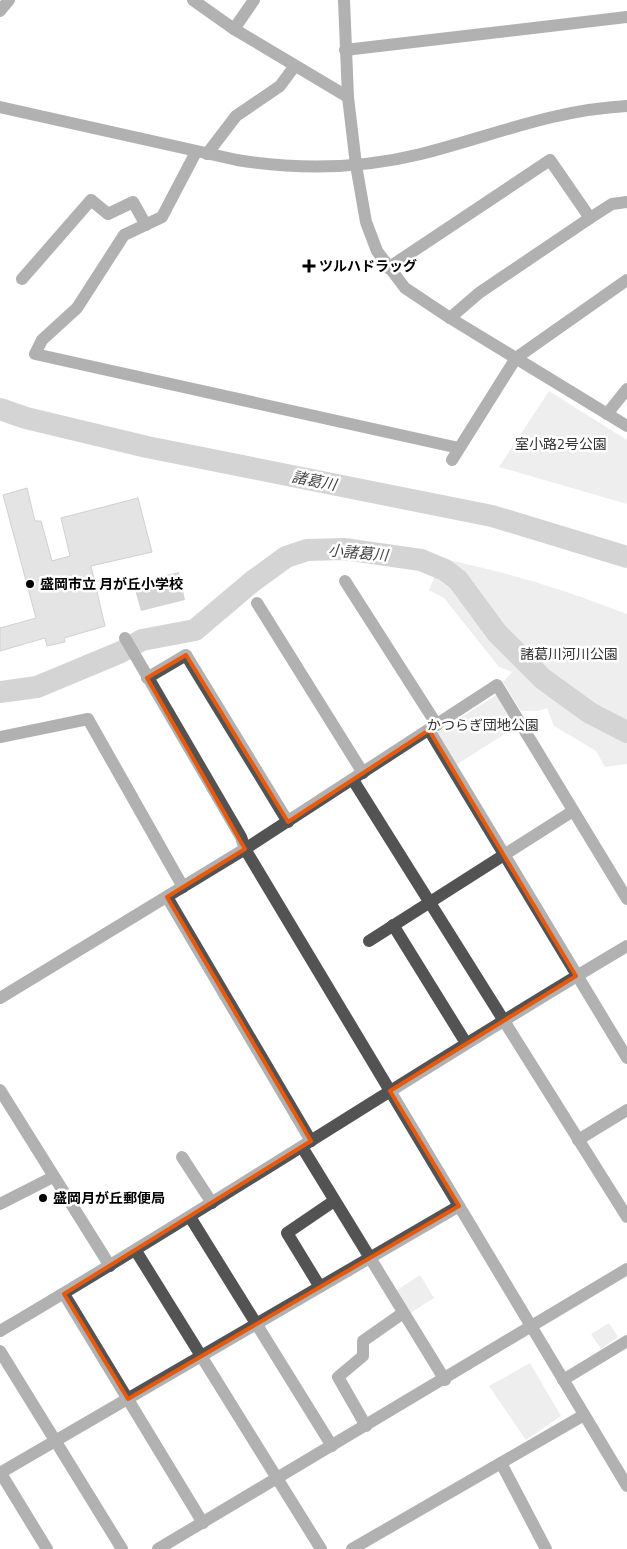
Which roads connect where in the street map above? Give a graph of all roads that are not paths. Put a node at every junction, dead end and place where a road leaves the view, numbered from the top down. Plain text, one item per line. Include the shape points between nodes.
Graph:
1 (9, 0) edge
2 (194, 0) edge
3 (254, 0) edge
4 (344, 0) edge
5 (0, 11) edge
6 (627, 17) edge
7 (234, 29) junction
8 (345, 50) junction
9 (294, 67) junction
10 (348, 97) junction
11 (627, 106) edge
12 (0, 107) edge
13 (202, 153) junction
14 (356, 165) junction
15 (627, 202) edge
16 (590, 218) junction
17 (146, 225) junction
18 (388, 268) junction
19 (22, 279) dead end
20 (627, 280) edge
21 (450, 318) junction
22 (516, 358) junction
23 (627, 389) edge
24 (607, 414) junction
25 (627, 426) edge
26 (459, 448) junction
27 (452, 460) dead end
28 (345, 581) dead end
29 (258, 604) dead end
30 (125, 638) dead end
31 (147, 678) junction
32 (433, 728) junction
33 (0, 737) edge
34 (358, 777) junction
35 (573, 811) junction
36 (288, 822) junction
37 (245, 849) junction
38 (504, 855) junction
39 (183, 887) junction
40 (167, 897) junction
41 (627, 900) edge
42 (429, 903) junction
43 (393, 926) junction
44 (369, 941) dead end
45 (627, 946) edge
46 (576, 976) junction
47 (0, 998) edge
48 (502, 1020) junction
49 (466, 1042) junction
50 (627, 1058) edge
51 (0, 1090) edge
52 (390, 1091) junction
53 (627, 1110) edge
54 (578, 1140) junction
55 (306, 1144) junction
56 (182, 1157) dead end
57 (53, 1177) junction
58 (334, 1201) junction
59 (212, 1203) junction
60 (0, 1204) edge
61 (459, 1206) junction
62 (190, 1217) junction
63 (627, 1217) edge
64 (136, 1251) junction
65 (368, 1258) junction
66 (110, 1266) junction
67 (627, 1270) edge
68 (320, 1287) junction
69 (64, 1294) junction
70 (403, 1313) junction
71 (257, 1324) junction
72 (532, 1328) junction
73 (0, 1331) edge
74 (627, 1341) edge
75 (0, 1351) edge
76 (201, 1356) junction
77 (445, 1380) junction
78 (563, 1380) junction
79 (128, 1399) junction
80 (584, 1415) junction
81 (366, 1426) junction
82 (55, 1442) junction
83 (332, 1446) junction
84 (502, 1463) junction
85 (0, 1473) edge
86 (277, 1478) junction
87 (627, 1486) edge
88 (203, 1523) junction
89 (47, 1549) edge
90 (122, 1549) edge
91 (158, 1549) edge
92 (321, 1549) edge
93 (352, 1549) edge
94 (546, 1549) edge

1 - 5 street
2 - 7 street
3 - 7 street
4 - 8 street
6 - 8 street
7 - 9 street
8 - 10 street
9 - 10 street
9 - 13 street via 280,86 236,116
10 - 14 street
11 - 14 street via 561,114 422,154
12 - 13 street
13 - 14 street via 275,166
13 - 17 street via 162,217
14 - 18 street via 366,222 377,251
15 - 16 street via 612,204
16 - 18 street via 550,160
16 - 21 street via 479,293
17 - 19 street via 133,202 108,214 91,200
17 - 26 street via 124,235 78,308 42,340 35,354
18 - 21 street via 405,288
20 - 22 street
21 - 22 street
22 - 24 street
22 - 26 street
23 - 24 street
24 - 25 street
26 - 27 street
28 - 32 street
29 - 34 street
30 - 31 street
31 - 36 street via 186,656
31 - 37 street
32 - 34 street
32 - 35 street via 497,686
32 - 38 street
33 - 39 street via 88,719
34 - 36 street
34 - 42 street
35 - 38 street
35 - 41 street
36 - 37 street
37 - 39 street
37 - 52 street
38 - 42 street
38 - 46 street
39 - 40 street
40 - 47 street
40 - 55 street
42 - 43 street
42 - 48 street
43 - 44 street
43 - 49 street
45 - 46 street
46 - 48 street
46 - 50 street
48 - 49 street
48 - 54 street
49 - 52 street
51 - 57 street
52 - 55 street
52 - 61 street
53 - 54 street
54 - 63 street
55 - 58 street
55 - 59 street
56 - 59 street
57 - 60 street
57 - 66 street
58 - 65 street
58 - 68 street via 287,1233
59 - 62 street
61 - 65 street
61 - 72 street
62 - 64 street
62 - 71 street
64 - 66 street
64 - 76 street
65 - 68 street
65 - 70 street
66 - 69 street
67 - 72 street
68 - 71 street
69 - 73 street
69 - 79 street
70 - 77 street
70 - 81 street via 363,1341 363,1356 338,1377
71 - 76 street
71 - 83 street
72 - 77 street
72 - 78 street
74 - 78 street
75 - 82 street
76 - 79 street
76 - 86 street
77 - 81 street
78 - 80 street
79 - 82 street
79 - 88 street
80 - 84 street
80 - 87 street
81 - 83 street
82 - 85 street
82 - 90 street
83 - 86 street
84 - 93 street
84 - 94 street
85 - 89 street
86 - 88 street
86 - 92 street
88 - 91 street

